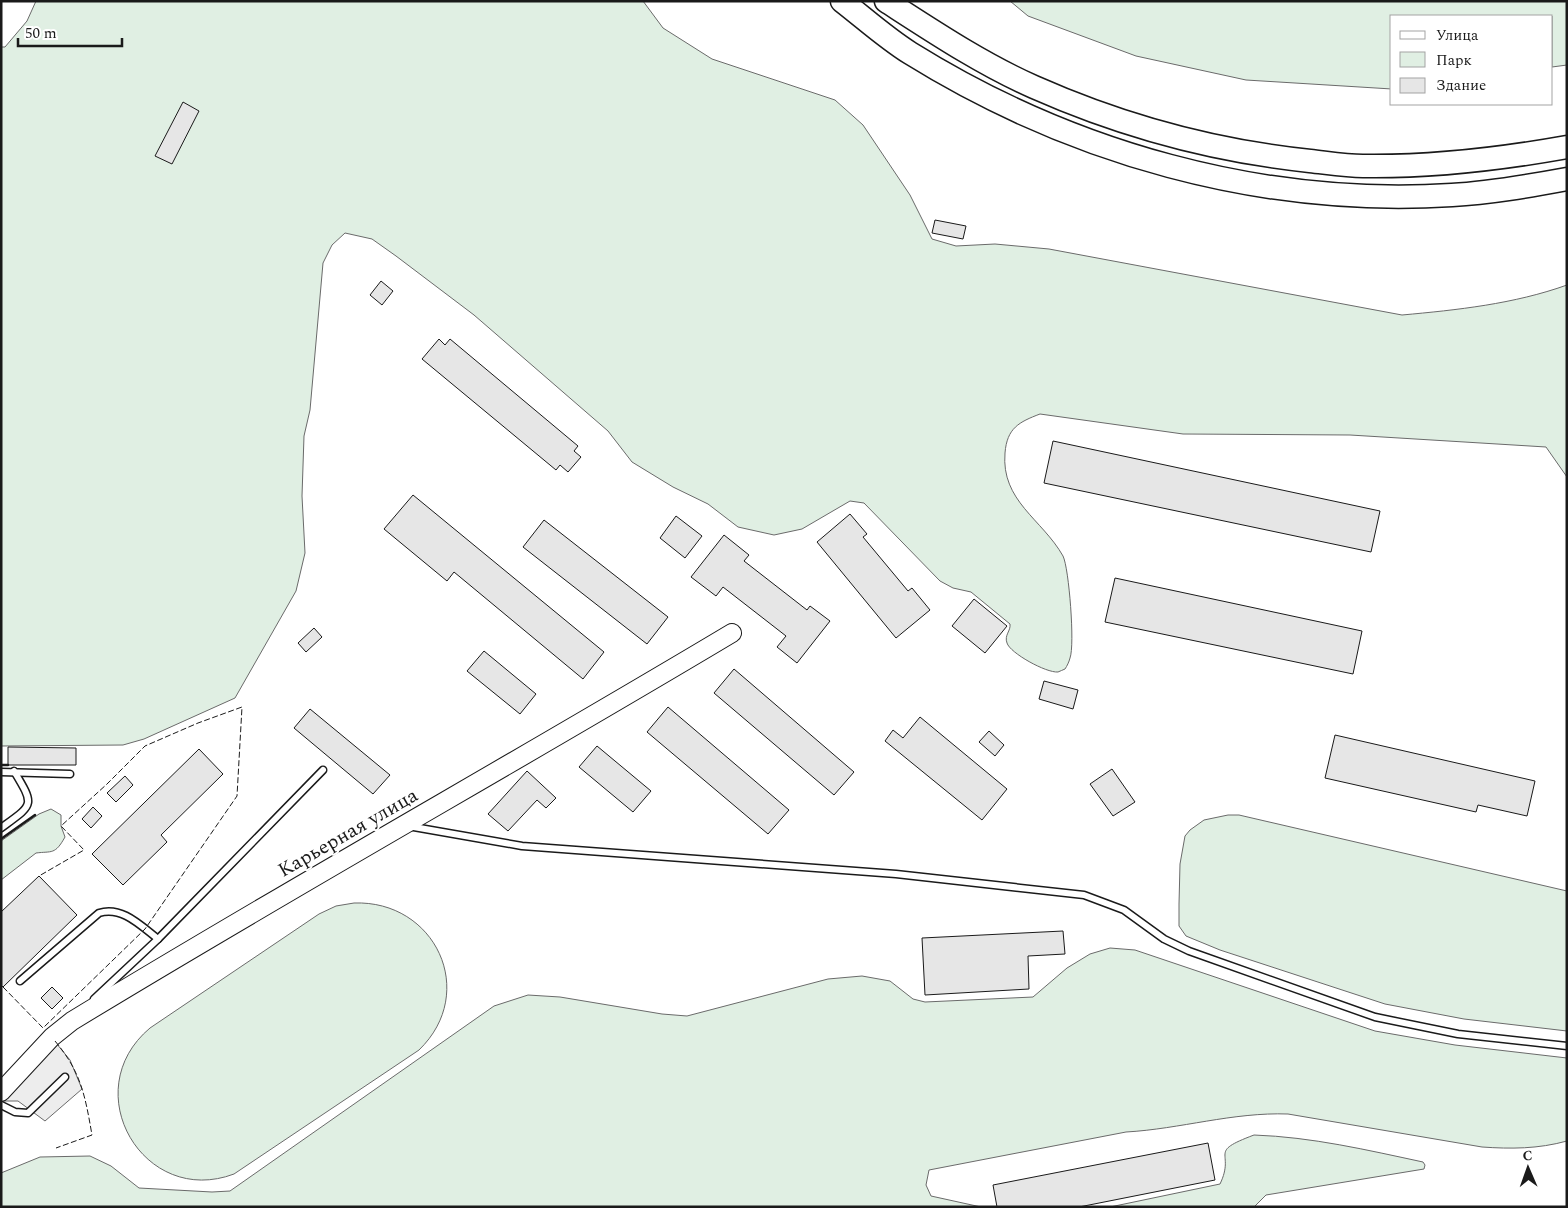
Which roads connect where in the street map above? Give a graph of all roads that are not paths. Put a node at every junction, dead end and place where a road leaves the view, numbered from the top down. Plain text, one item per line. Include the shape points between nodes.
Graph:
1 (842, 1) edge
2 (886, 1) edge
3 (1567, 147) edge
4 (1567, 179) edge
5 (732, 633) dead end
6 (324, 770) dead end
7 (14, 771) junction
8 (1, 772) edge
9 (70, 774) dead end
10 (405, 826) junction
11 (1, 828) edge
12 (158, 939) junction
13 (20, 981) dead end
14 (72, 1021) junction
15 (1567, 1046) edge
16 (65, 1077) dead end
17 (1, 1092) edge
18 (1, 1105) edge

1 - 4 highway via 908,52 992,100 1089,140 1196,173 1292,190 1412,197 1490,191
2 - 3 highway via 958,48 1033,87 1134,126 1237,152 1361,166 1493,159
5 - 10 street, Карьерная улица
6 - 12 lane
7 - 8 lane
7 - 9 lane
7 - 11 lane via 29,797 29,804
10 - 14 street, Карьерная улица via 218,931
10 - 15 lane via 522,846 896,874 1084,895 1124,910 1164,939 1189,951 1375,1018 1458,1034
12 - 13 lane via 122,913 109,910 99,913
12 - 14 lane
14 - 17 street, Карьерная улица via 52,1037
16 - 18 lane via 28,1113 15,1112

